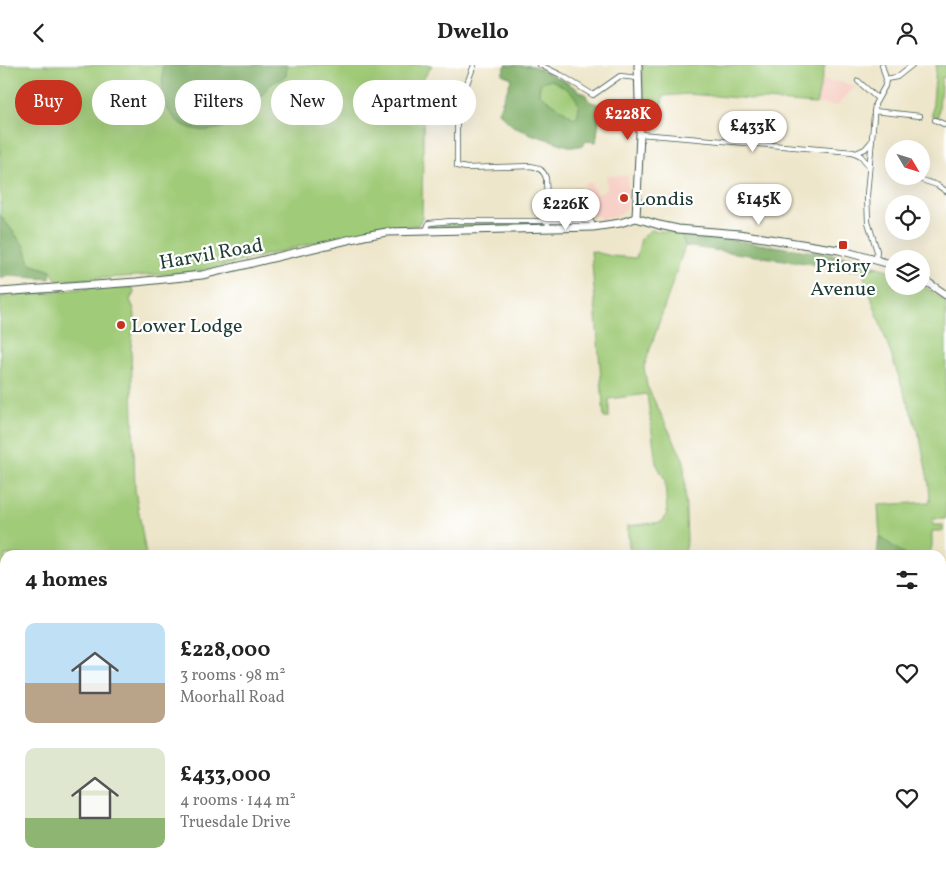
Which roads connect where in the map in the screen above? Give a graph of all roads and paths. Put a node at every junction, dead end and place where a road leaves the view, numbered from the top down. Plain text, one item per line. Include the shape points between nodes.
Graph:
1 (474, 65) edge
2 (540, 65) edge
3 (638, 65) edge
4 (882, 65) edge
5 (912, 65) edge
6 (638, 78) junction
7 (886, 79) junction
8 (858, 81) dead end
9 (877, 98) junction
10 (874, 111) junction
11 (920, 116) dead end
12 (935, 120) dead end
13 (946, 125) edge
14 (640, 134) junction
15 (872, 140) junction
16 (856, 153) junction
17 (870, 166) junction
18 (930, 183) edge
19 (946, 191) edge
20 (636, 218) junction
21 (548, 225) junction
22 (876, 259) junction
23 (885, 262) edge
24 (930, 284) edge
25 (0, 292) edge
26 (946, 295) edge

1 - 21 street via 458,110 457,166 538,168 546,178
2 - 6 street via 593,95 620,76
3 - 6 street
4 - 7 street
5 - 7 street via 897,77
6 - 14 street
7 - 9 street
8 - 9 street
9 - 10 street
10 - 11 street
10 - 15 street
12 - 13 street
14 - 16 street
14 - 20 street
15 - 16 street via 865,149
15 - 17 street
16 - 17 street
17 - 22 street via 866,209 877,251
18 - 19 street
20 - 21 street, Harvil Road via 593,227
20 - 22 street via 678,229 741,235
21 - 25 street, Harvil Road via 387,232 202,275
22 - 23 street
24 - 26 street

